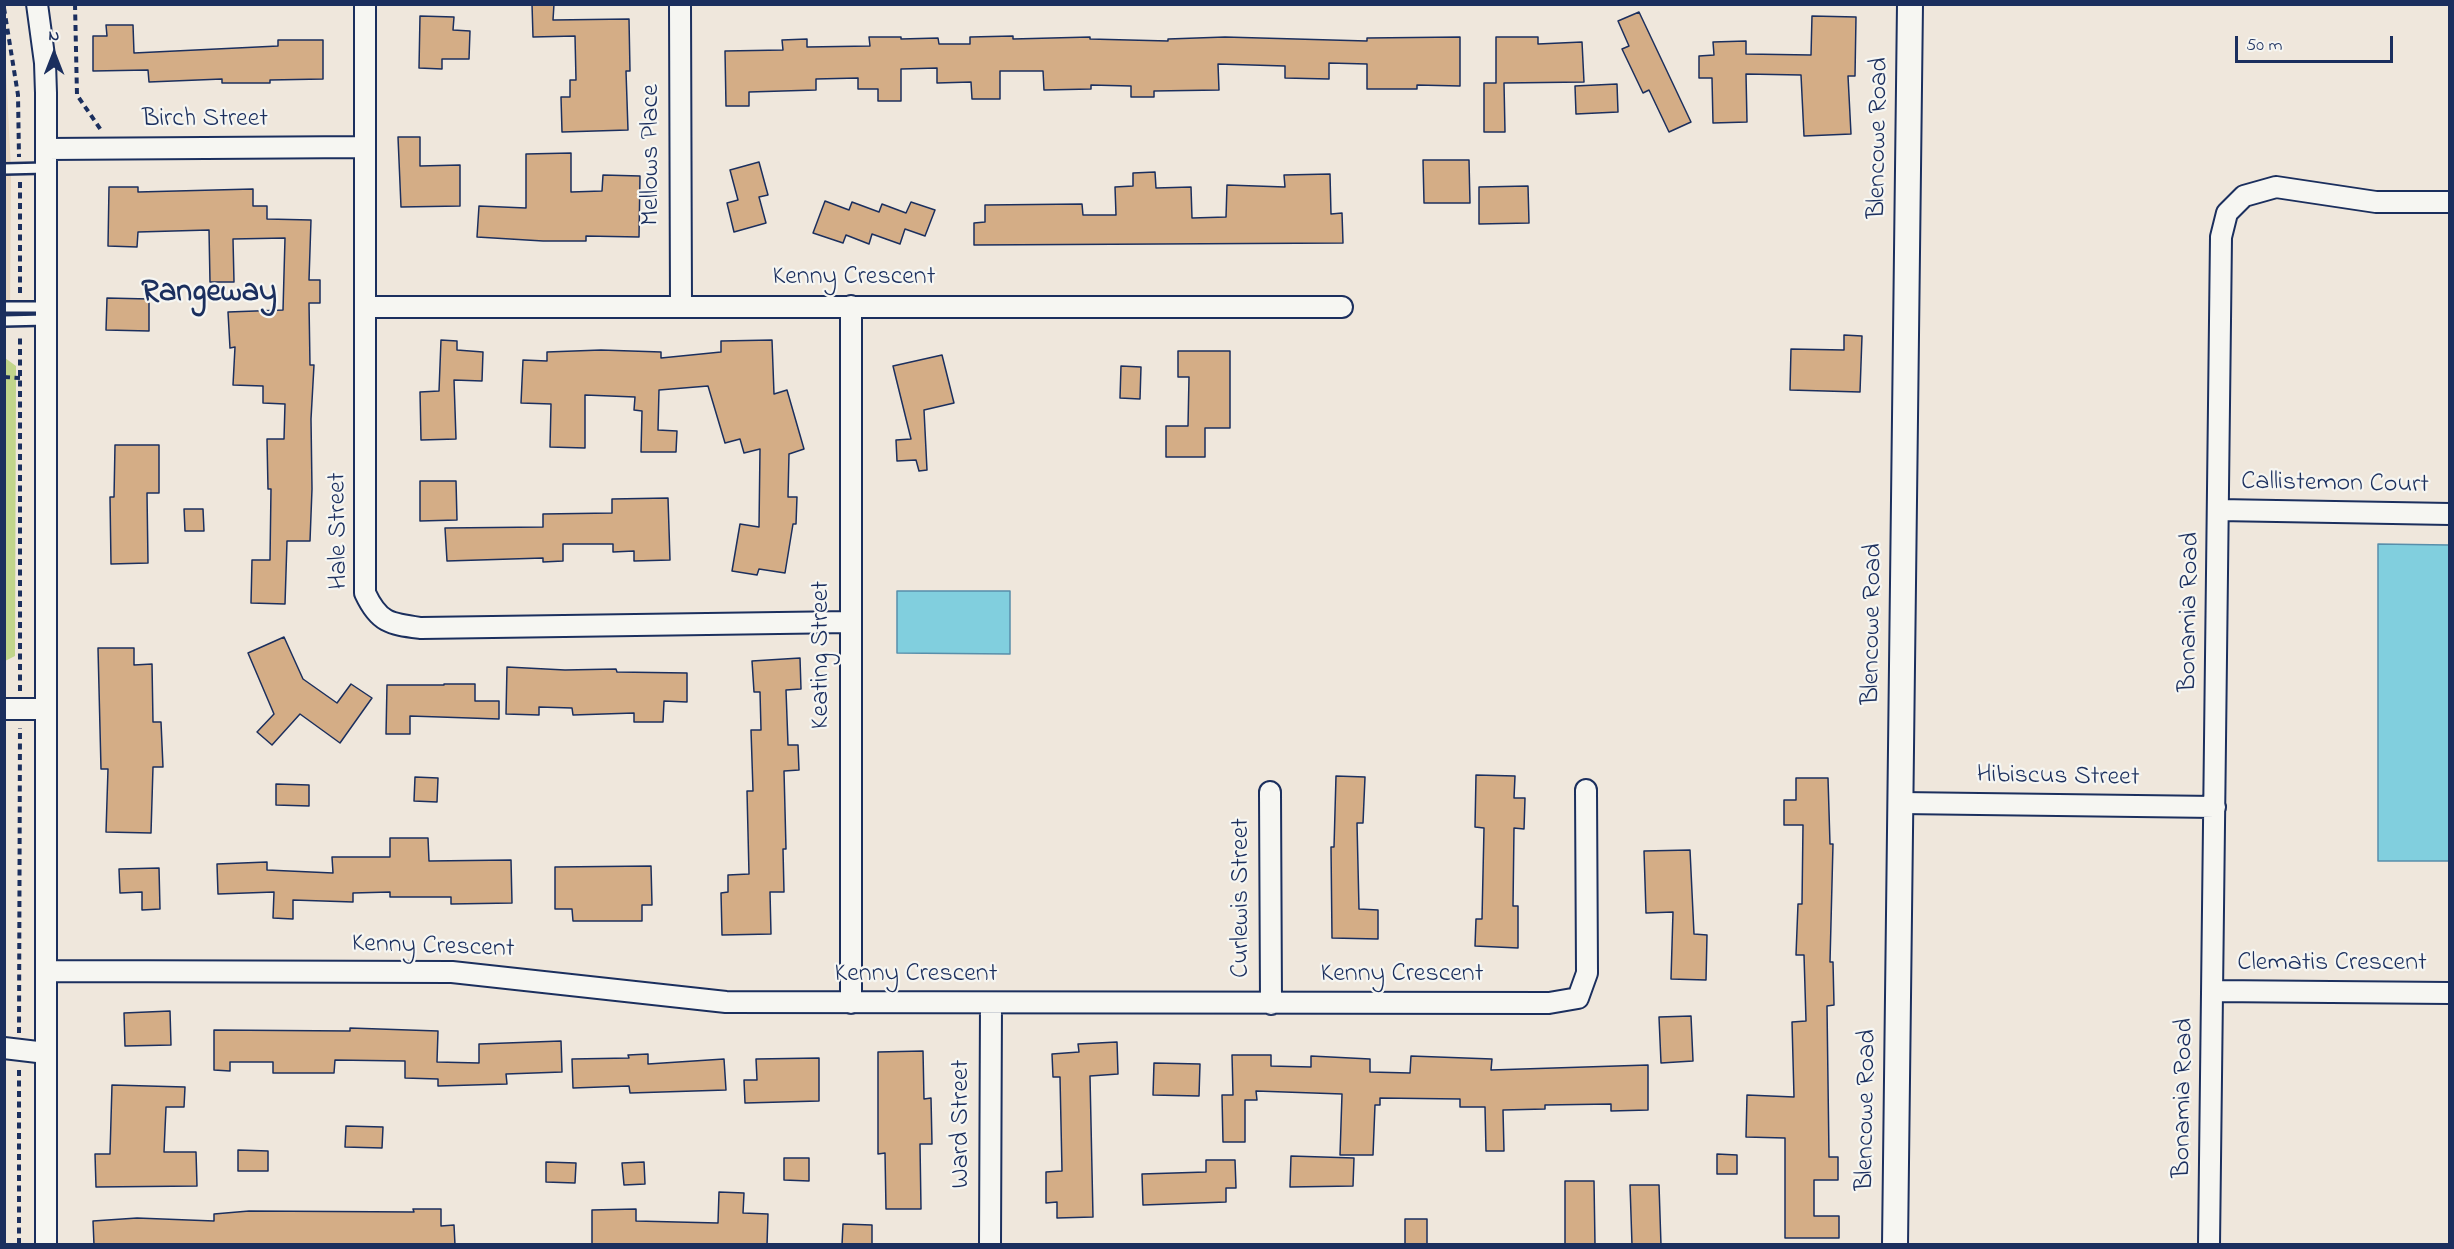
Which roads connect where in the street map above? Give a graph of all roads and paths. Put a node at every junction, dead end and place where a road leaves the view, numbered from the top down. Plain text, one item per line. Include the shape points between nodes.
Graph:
1 (37, 4) edge
2 (75, 4) edge
3 (365, 4) edge
4 (680, 4) edge
5 (1910, 4) edge
6 (4, 8) edge
7 (102, 132) dead end
8 (364, 147) junction
9 (46, 159) junction
10 (20, 168) junction
11 (4, 169) edge
12 (2450, 202) edge
13 (681, 306) junction
14 (851, 306) junction
15 (4, 307) edge
16 (20, 307) junction
17 (1342, 307) dead end
18 (366, 308) junction
19 (46, 314) junction
20 (4, 321) edge
21 (20, 321) junction
22 (4, 377) edge
23 (20, 378) junction
24 (2219, 510) junction
25 (2450, 514) edge
26 (850, 622) junction
27 (20, 687) dead end
28 (4, 709) edge
29 (46, 709) junction
30 (20, 731) dead end
31 (1586, 790) dead end
32 (1270, 792) dead end
33 (1900, 803) junction
34 (2215, 807) junction
35 (46, 970) junction
36 (2213, 991) junction
37 (2450, 993) edge
38 (851, 1003) junction
39 (991, 1003) junction
40 (1271, 1004) junction
41 (20, 1026) dead end
42 (4, 1048) edge
43 (46, 1053) junction
44 (20, 1072) dead end
45 (20, 1245) edge
46 (46, 1245) edge
47 (990, 1245) edge
48 (1895, 1245) edge
49 (2209, 1245) edge

1 - 9 street via 45,63
2 - 7 path via 77,95
3 - 8 street, Hale Street
4 - 13 street, Mellows Place
5 - 33 street, Blencowe Road
6 - 10 path via 18,95
8 - 9 street, Birch Street
8 - 18 street, Hale Street
9 - 10 lane
9 - 19 street
10 - 11 lane
10 - 16 path
12 - 24 street, Bonamia Road via 2376,202 2276,187 2244,196 2227,213 2221,237
13 - 14 street, Kenny Crescent
13 - 18 street, Kenny Crescent
14 - 17 street, Kenny Crescent
14 - 26 street, Keating Street
15 - 16 lane
16 - 19 lane
18 - 26 street, Hale Street via 365,593 373,610 393,624 422,628
19 - 21 lane
19 - 29 street
20 - 21 lane
21 - 23 path
22 - 23 path
23 - 27 path
24 - 25 street, Callistemon Court
24 - 34 street, Bonamia Road
26 - 38 street, Keating Street
28 - 29 street
29 - 35 street
30 - 41 path
31 - 40 street, Kenny Crescent via 1587,973 1578,998 1549,1003
32 - 40 street, Curlewis Street
33 - 34 street, Hibiscus Street
33 - 48 street, Blencowe Road
34 - 36 street, Bonamia Road
35 - 38 street, Kenny Crescent via 452,972 683,999
35 - 43 street
36 - 37 street, Clematis Crescent
36 - 49 street, Bonamia Road
38 - 39 street, Kenny Crescent
39 - 40 street, Kenny Crescent
39 - 47 street, Ward Street
42 - 43 street
43 - 46 street
44 - 45 path

